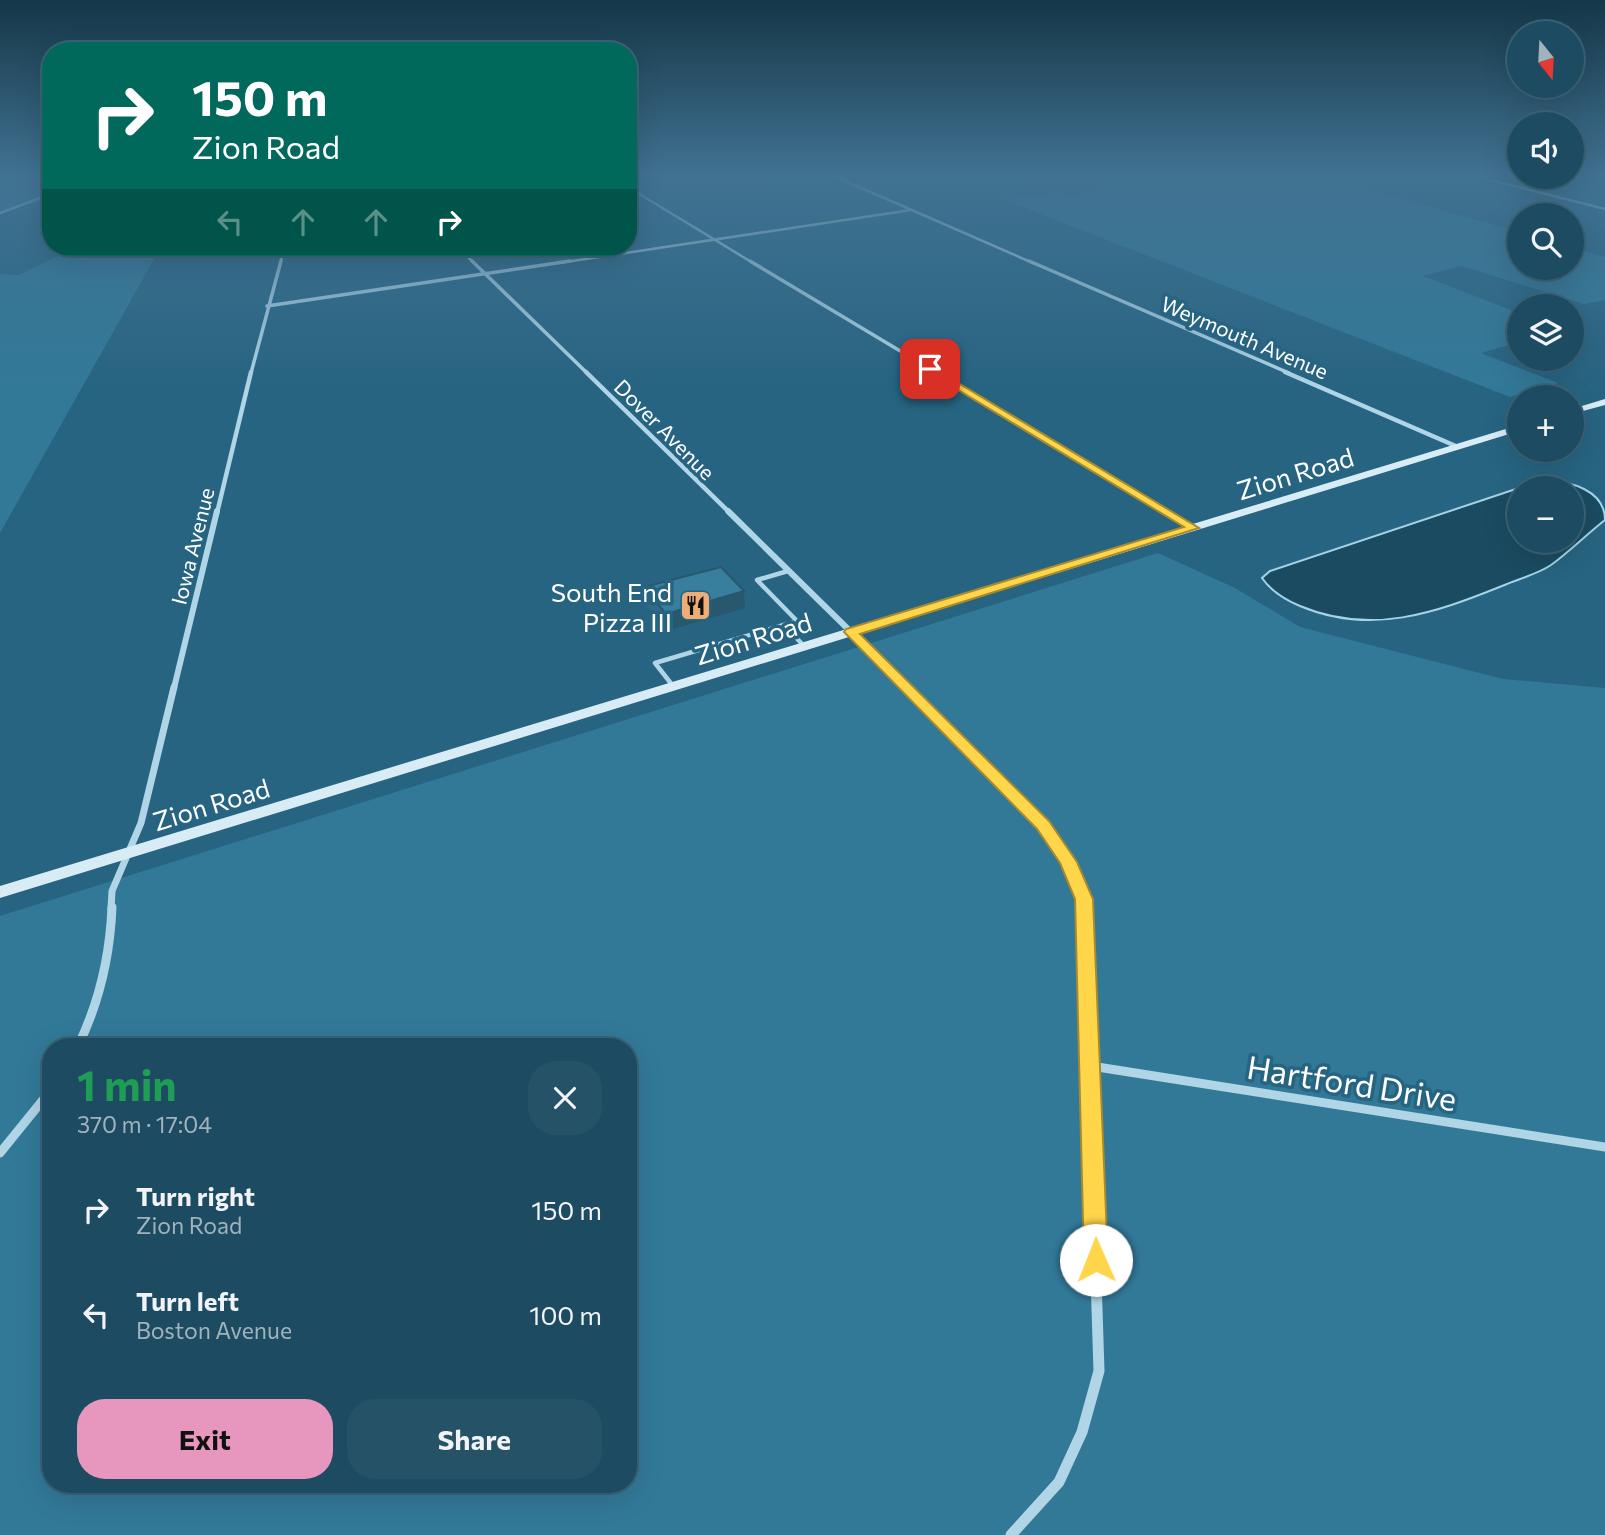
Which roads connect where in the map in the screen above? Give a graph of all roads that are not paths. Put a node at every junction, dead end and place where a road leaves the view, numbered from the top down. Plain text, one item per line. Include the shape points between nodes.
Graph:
1 (678, 245) edge
2 (724, 245) edge
3 (992, 245) edge
4 (637, 251) edge
5 (282, 256) edge
6 (467, 256) edge
7 (603, 256) edge
8 (485, 274) junction
9 (267, 306) junction
10 (1605, 402) edge
11 (1584, 408) edge
12 (1507, 432) edge
13 (1458, 447) junction
14 (1194, 528) junction
15 (788, 571) junction
16 (784, 625) junction
17 (851, 632) junction
18 (804, 646) junction
19 (673, 686) junction
20 (128, 853) junction
21 (0, 892) edge
22 (82, 1038) edge
23 (1091, 1066) junction
24 (42, 1101) edge
25 (1605, 1147) edge
26 (0, 1153) edge
27 (1012, 1535) edge

1 - 4 street
2 - 14 street
3 - 13 street, Weymouth Avenue
5 - 9 street, Iowa Avenue
6 - 8 street, Dover Avenue
7 - 8 street
8 - 9 street
8 - 15 street, Dover Avenue
9 - 20 street, Iowa Avenue via 141,823
10 - 11 street
12 - 13 street, Zion Road
13 - 14 street, Zion Road
14 - 17 street, Zion Road
15 - 16 lane via 757,580 797,621
15 - 17 street, Dover Avenue
16 - 18 lane
16 - 19 lane via 655,663
17 - 18 street, Zion Road
17 - 23 street, Dover Avenue via 1043,825 1068,862 1084,899
18 - 19 street, Zion Road
19 - 20 street, Zion Road
20 - 21 street, Zion Road
20 - 22 street via 112,891 101,984
23 - 25 street, Hartford Drive
23 - 27 street, Dover Avenue via 1099,1371 1082,1432 1059,1482
24 - 26 street

